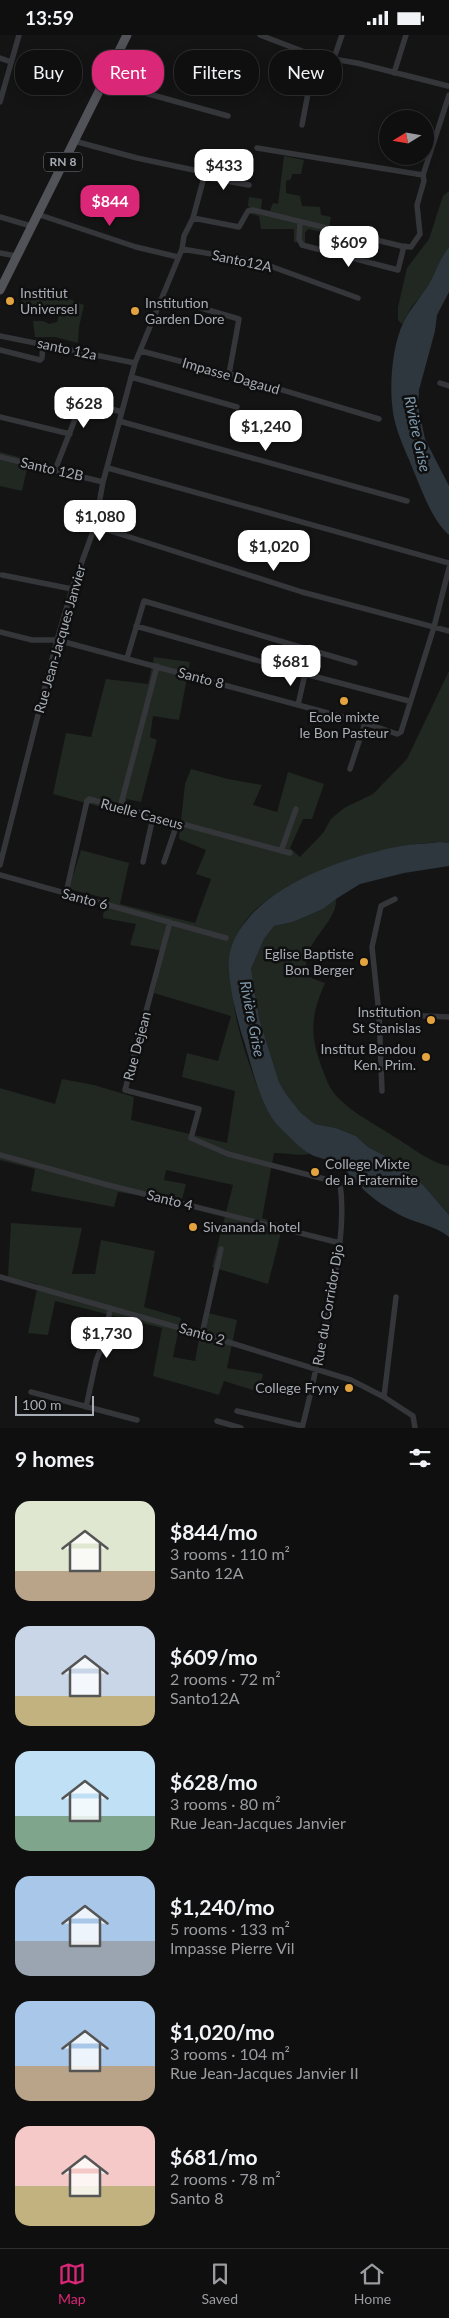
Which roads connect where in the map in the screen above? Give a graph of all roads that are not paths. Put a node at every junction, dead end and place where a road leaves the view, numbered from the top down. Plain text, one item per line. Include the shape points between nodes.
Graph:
1 (19, 35) edge
2 (127, 35) edge
3 (260, 35) edge
4 (342, 35) edge
5 (406, 35) edge
6 (119, 50) edge
7 (299, 50) edge
8 (337, 50) edge
9 (0, 58) edge
10 (342, 60) edge
11 (11, 61) junction
12 (394, 73) junction
13 (3, 77) edge
14 (449, 89) edge
15 (96, 95) edge
16 (152, 95) edge
17 (308, 95) edge
18 (0, 102) edge
19 (228, 116) dead end
20 (302, 125) dead end
21 (74, 141) junction
22 (257, 148) dead end
23 (423, 175) junction
24 (204, 177) junction
25 (248, 185) dead end
26 (37, 214) junction
27 (0, 217) edge
28 (193, 218) junction
29 (300, 223) junction
30 (31, 226) junction
31 (408, 246) junction
32 (182, 249) junction
33 (0, 253) edge
34 (16, 257) junction
35 (178, 257) junction
36 (0, 290) edge
37 (358, 298) dead end
38 (201, 308) dead end
39 (0, 335) edge
40 (43, 344) junction
41 (141, 351) junction
42 (0, 352) edge
43 (135, 363) junction
44 (229, 374) junction
45 (131, 377) junction
46 (440, 383) dead end
47 (449, 386) edge
48 (237, 407) dead end
49 (122, 411) junction
50 (0, 417) edge
51 (379, 419) dead end
52 (119, 421) junction
53 (70, 434) junction
54 (0, 457) edge
55 (108, 468) junction
56 (55, 470) junction
57 (103, 482) junction
58 (407, 501) dead end
59 (95, 526) junction
60 (449, 563) edge
61 (449, 568) edge
62 (2, 575) dead end
63 (72, 589) junction
64 (136, 626) junction
65 (434, 627) junction
66 (449, 631) edge
67 (0, 632) edge
68 (57, 640) junction
69 (127, 658) junction
70 (356, 663) dead end
71 (157, 666) junction
72 (305, 674) junction
73 (409, 701) junction
74 (298, 705) junction
75 (365, 723) junction
76 (350, 769) dead end
77 (120, 808) junction
78 (296, 809) dead end
79 (153, 817) junction
80 (177, 824) junction
81 (281, 851) junction
82 (290, 853) dead end
83 (143, 862) dead end
84 (164, 862) dead end
85 (0, 865) edge
86 (0, 875) edge
87 (66, 893) junction
88 (395, 899) dead end
89 (170, 922) junction
90 (226, 938) dead end
91 (379, 1014) junction
92 (449, 1017) edge
93 (382, 1091) dead end
94 (0, 1155) edge
95 (339, 1181) joint
96 (340, 1243) junction
97 (221, 1249) dead end
98 (0, 1277) edge
99 (396, 1297) dead end
100 (110, 1309) junction
101 (202, 1334) junction
102 (317, 1369) junction
103 (31, 1392) dead end
104 (384, 1397) junction
105 (86, 1407) junction
106 (237, 1411) dead end
107 (137, 1420) dead end
108 (217, 1421) dead end
109 (302, 1427) edge
110 (241, 1428) edge
111 (415, 1428) edge

1 - 11 street
2 - 6 main road, RN 8
3 - 7 street
4 - 8 street
5 - 12 street
9 - 11 street
10 - 12 street
11 - 13 street
12 - 14 street
13 - 18 street
14 - 23 street
15 - 21 main road, RN 8
16 - 19 street
17 - 20 street
21 - 24 street via 203,173
21 - 26 main road, RN 8
22 - 23 street
23 - 31 street via 417,205 420,233
24 - 25 street
24 - 28 street, Rue Jean-Jacques Janvier
26 - 30 main road, RN 8
26 - 35 street via 136,247
27 - 30 street
28 - 29 street via 240,227 248,211 253,210
28 - 32 street, Rue Jean-Jacques Janvier
29 - 31 street
29 - 31 street via 299,241 302,245 398,270
30 - 34 main road, RN 8
32 - 35 street, Rue Jean-Jacques Janvier
32 - 37 street, Santo12A via 259,262
33 - 34 street
34 - 36 main road, RN 8
35 - 41 street, Rue Jean-Jacques Janvier
38 - 44 street via 239,319
39 - 40 street, santo 12a
40 - 42 street via 40,360
40 - 43 street, santo 12a
41 - 43 street, Rue Jean-Jacques Janvier
41 - 44 street, Impasse Dagaud
43 - 45 street, Rue Jean-Jacques Janvier
44 - 51 street, Impasse Dagaud
45 - 48 street
45 - 49 street, Rue Jean-Jacques Janvier
46 - 47 street
49 - 52 street, Rue Jean-Jacques Janvier
49 - 53 street via 81,404
50 - 53 street
52 - 55 street, Rue Jean-Jacques Janvier
52 - 58 street
53 - 56 street
54 - 56 street, Santo 12B
55 - 57 street, Rue Jean-Jacques Janvier
55 - 60 street
56 - 57 street, Santo 12B
57 - 59 street, Rue Jean-Jacques Janvier
59 - 63 street, Rue Jean-Jacques Janvier
59 - 65 street via 302,592
61 - 65 street
62 - 63 street
63 - 68 street, Rue Jean-Jacques Janvier
64 - 69 street
64 - 70 street via 144,601
64 - 72 street
65 - 66 street
65 - 73 street
67 - 68 street, Santo 8 via 32,640
68 - 69 street, Santo 8
68 - 85 street, Rue Jean-Jacques Janvier
69 - 71 street, Santo 8
71 - 74 street, Santo 8
71 - 77 street
72 - 73 street
72 - 74 street
73 - 75 street, Santo 8 via 399,734
74 - 75 street, Santo 8
75 - 76 street
77 - 79 street, Ruelle Caseus
77 - 87 street, Ruelle Caseus via 89,799 86,801
78 - 81 street
79 - 80 street, Ruelle Caseus
79 - 83 street
80 - 81 street, Ruelle Caseus
80 - 84 street
81 - 82 street, Ruelle Caseus
86 - 87 street, Santo 6
87 - 89 street, Santo 6
88 - 91 street via 381,906 373,937
89 - 90 street, Santo 6
89 - 95 street, Rue Dejean via 125,1090 199,1109 190,1138 228,1154
91 - 92 street
91 - 93 street
94 - 96 street, Santo 4
95 - 96 street, Rue du Corridor Djo via 342,1198
96 - 102 street, Rue du Corridor Djo
97 - 101 street
98 - 100 street, Santo 2
99 - 104 street
100 - 101 street, Santo 2
100 - 105 street
101 - 102 street, Santo 2
102 - 104 street, Santo 2 via 351,1379
102 - 109 street, Rue du Corridor Djo
103 - 105 street
104 - 111 street, Santo 2 via 412,1416
105 - 107 street
106 - 109 street
108 - 110 street

